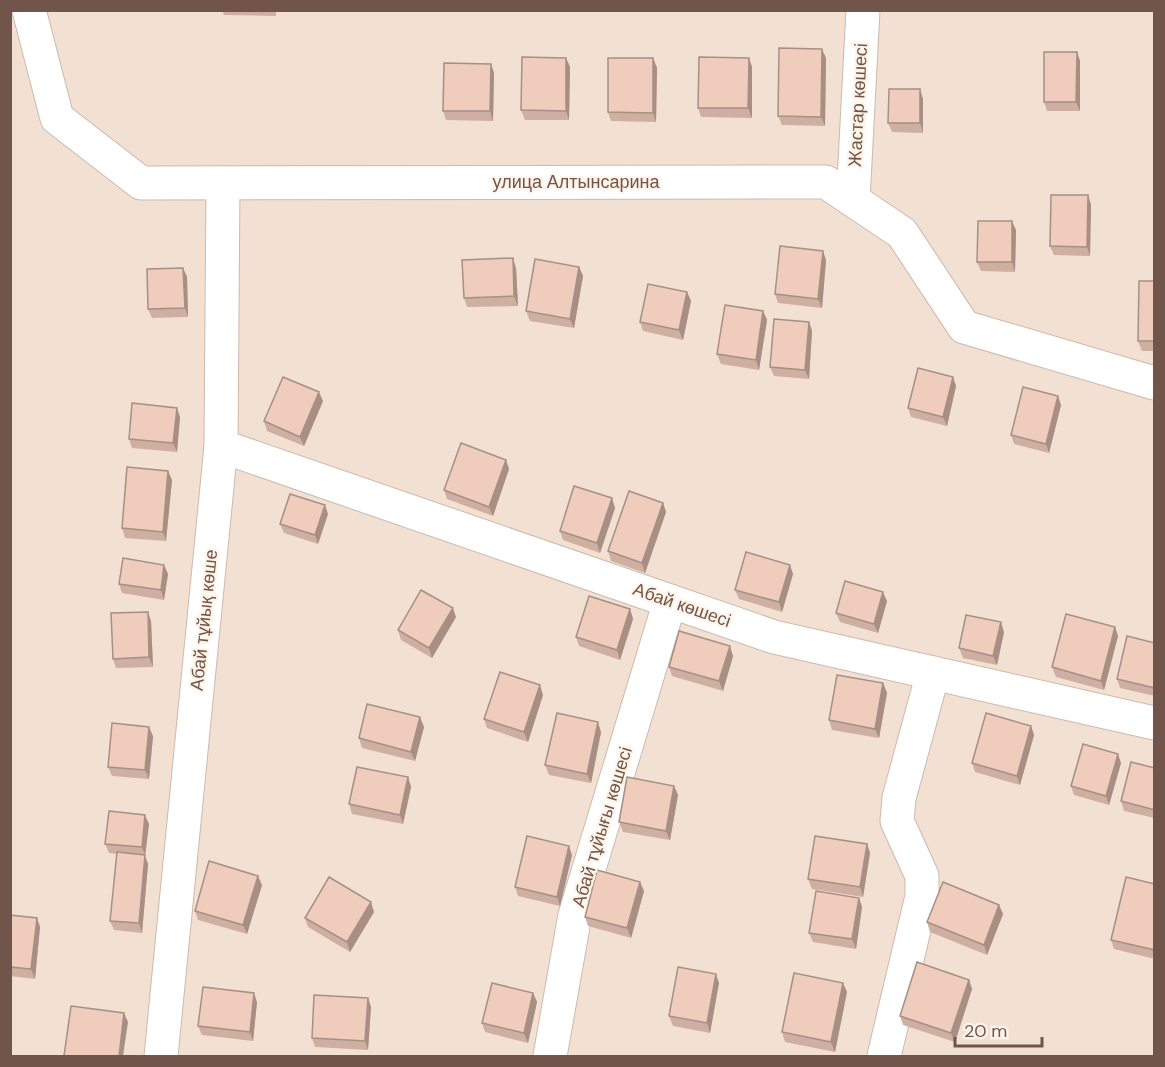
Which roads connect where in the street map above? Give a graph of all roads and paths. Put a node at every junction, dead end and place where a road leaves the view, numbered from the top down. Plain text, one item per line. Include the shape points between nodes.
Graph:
1 (29, 10) edge
2 (863, 10) edge
3 (223, 183) junction
4 (853, 200) junction
5 (1155, 383) edge
6 (221, 446) junction
7 (670, 601) junction
8 (933, 673) junction
9 (1155, 723) edge
10 (161, 1056) edge
11 (550, 1056) edge
12 (884, 1056) edge

1 - 3 street, улица Алтынсарина via 57,118 141,183
2 - 4 street, Жастар көшесі
3 - 4 street, улица Алтынсарина via 826,182
3 - 6 street, Абай тұйық көше
4 - 5 street, улица Алтынсарина via 902,233 964,327
6 - 7 street, Абай көшесі
6 - 10 street, Абай тұйық көше
7 - 8 street, Абай көшесі via 774,637
7 - 11 street, Абай тұйығы көшесі via 575,915
8 - 9 street, Абай көшесі
8 - 12 street via 899,798 897,822 922,876 921,896

